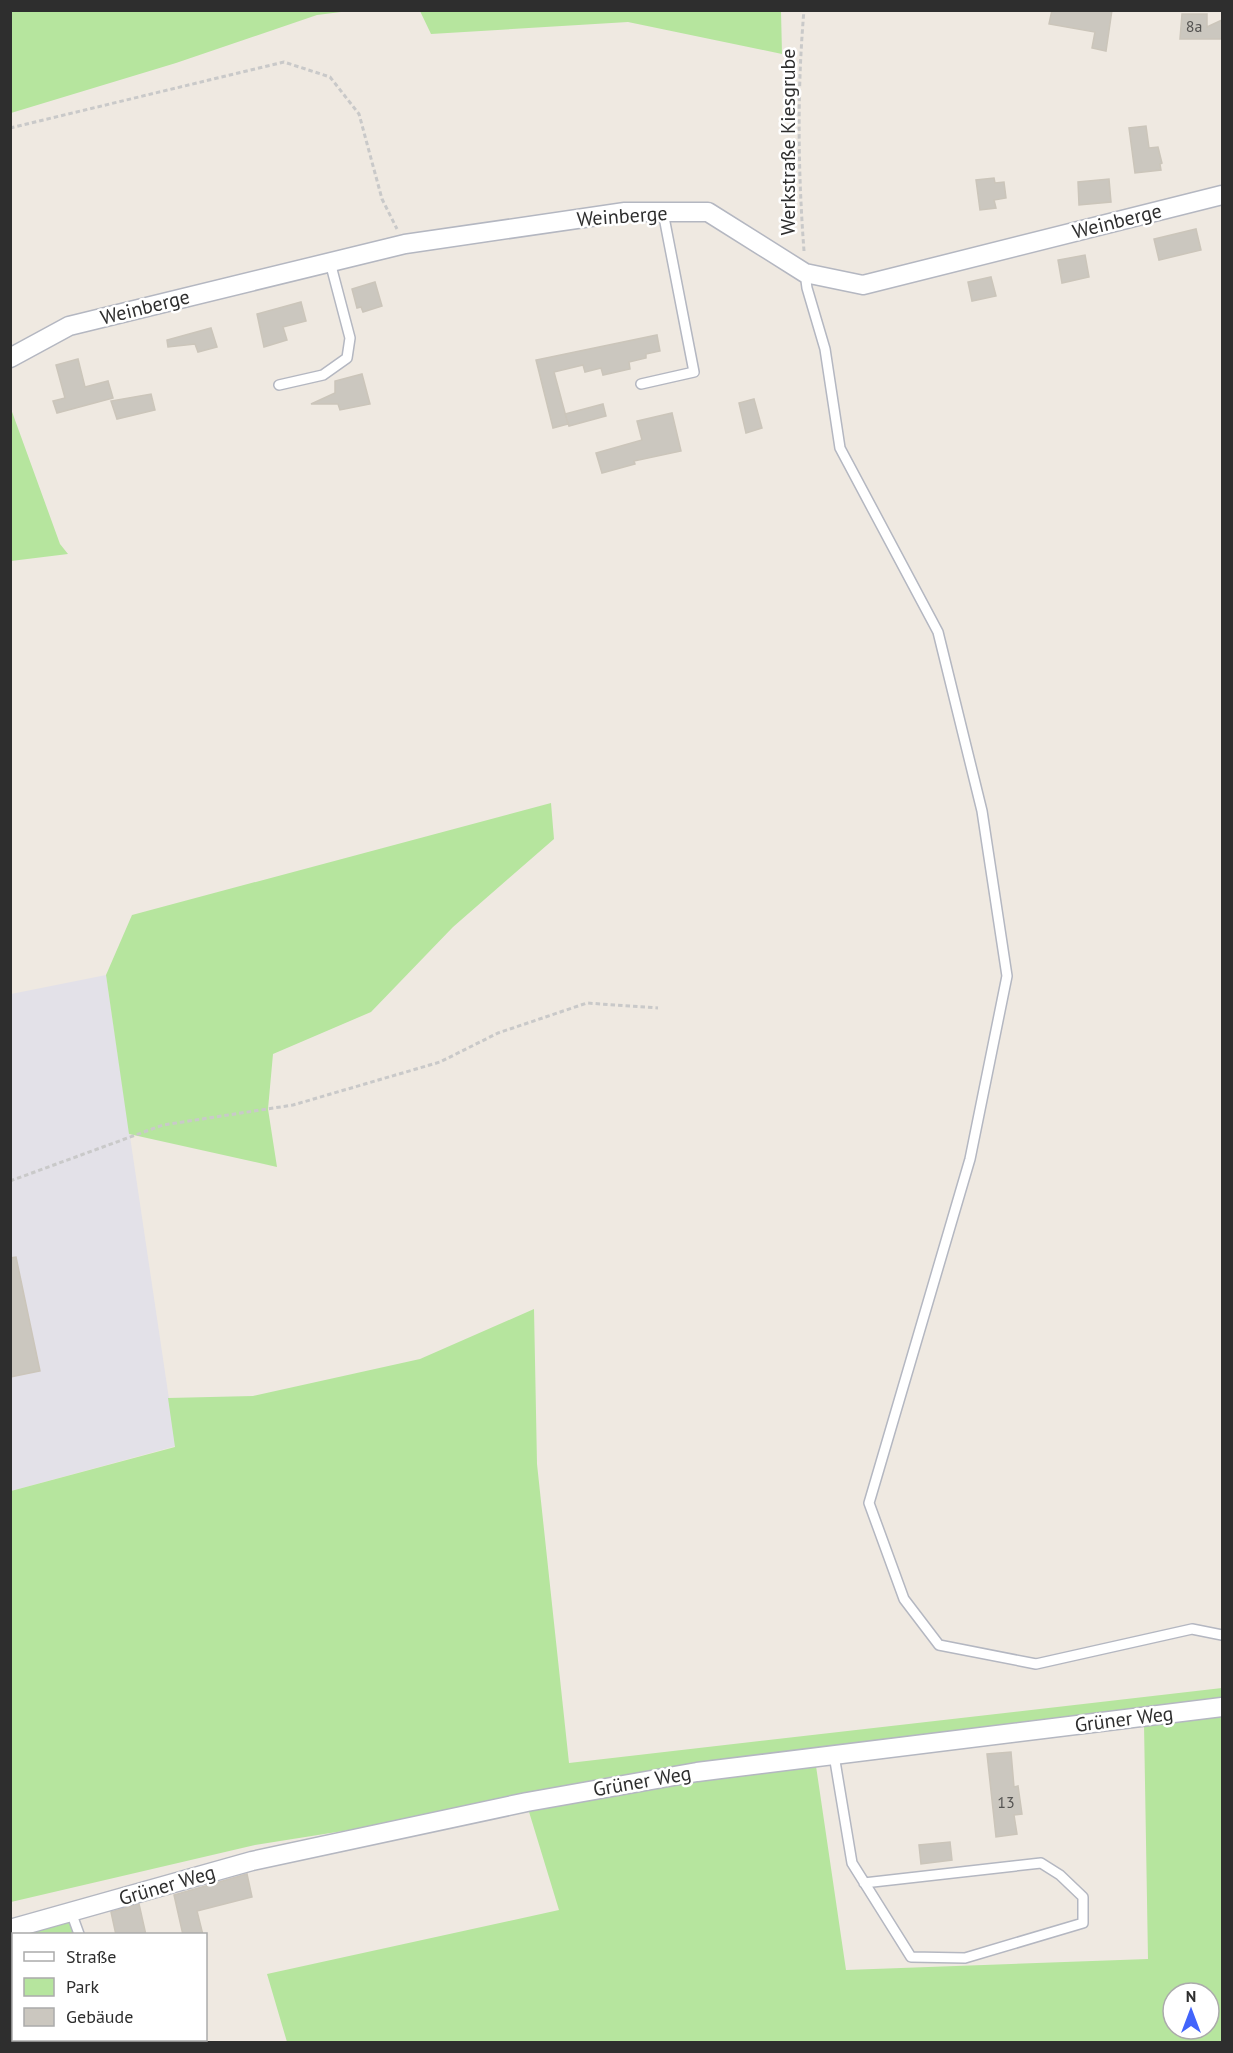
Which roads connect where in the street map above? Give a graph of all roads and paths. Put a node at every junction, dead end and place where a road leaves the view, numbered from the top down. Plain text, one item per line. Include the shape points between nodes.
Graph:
1 (804, 10) edge
2 (10, 129) edge
3 (1222, 195) edge
4 (663, 212) junction
5 (405, 244) junction
6 (330, 262) junction
7 (805, 273) junction
8 (10, 358) edge
9 (640, 384) dead end
10 (279, 385) dead end
11 (658, 1008) dead end
12 (10, 1181) edge
13 (1222, 1635) edge
14 (1222, 1707) edge
15 (834, 1755) junction
16 (864, 1883) junction
17 (71, 1912) junction
18 (10, 1929) edge
19 (77, 1933) edge

1 - 7 path, Werkstraße Kiesgrube via 799,183
2 - 5 path via 284,62 330,77 359,114 382,199
3 - 7 street, Weinberge via 863,285
4 - 5 street, Weinberge via 625,212
4 - 7 street, Weinberge via 708,212
4 - 9 lane via 694,372
5 - 6 street, Weinberge
6 - 8 street, Weinberge via 69,326
6 - 10 lane via 350,338 347,358 323,375
7 - 13 lane via 825,349 840,448 938,632 982,811 1007,976 970,1159 869,1503 904,1599 939,1645 1036,1664 1192,1629
11 - 12 path via 587,1003 498,1034 440,1062 293,1105 163,1125
14 - 15 street, Grüner Weg
15 - 16 lane via 852,1863
15 - 17 street, Grüner Weg via 697,1772 527,1802 252,1861
16 - 16 lane via 911,1957 965,1958 1083,1923 1083,1897 1041,1863
17 - 18 street, Grüner Weg
17 - 19 lane

